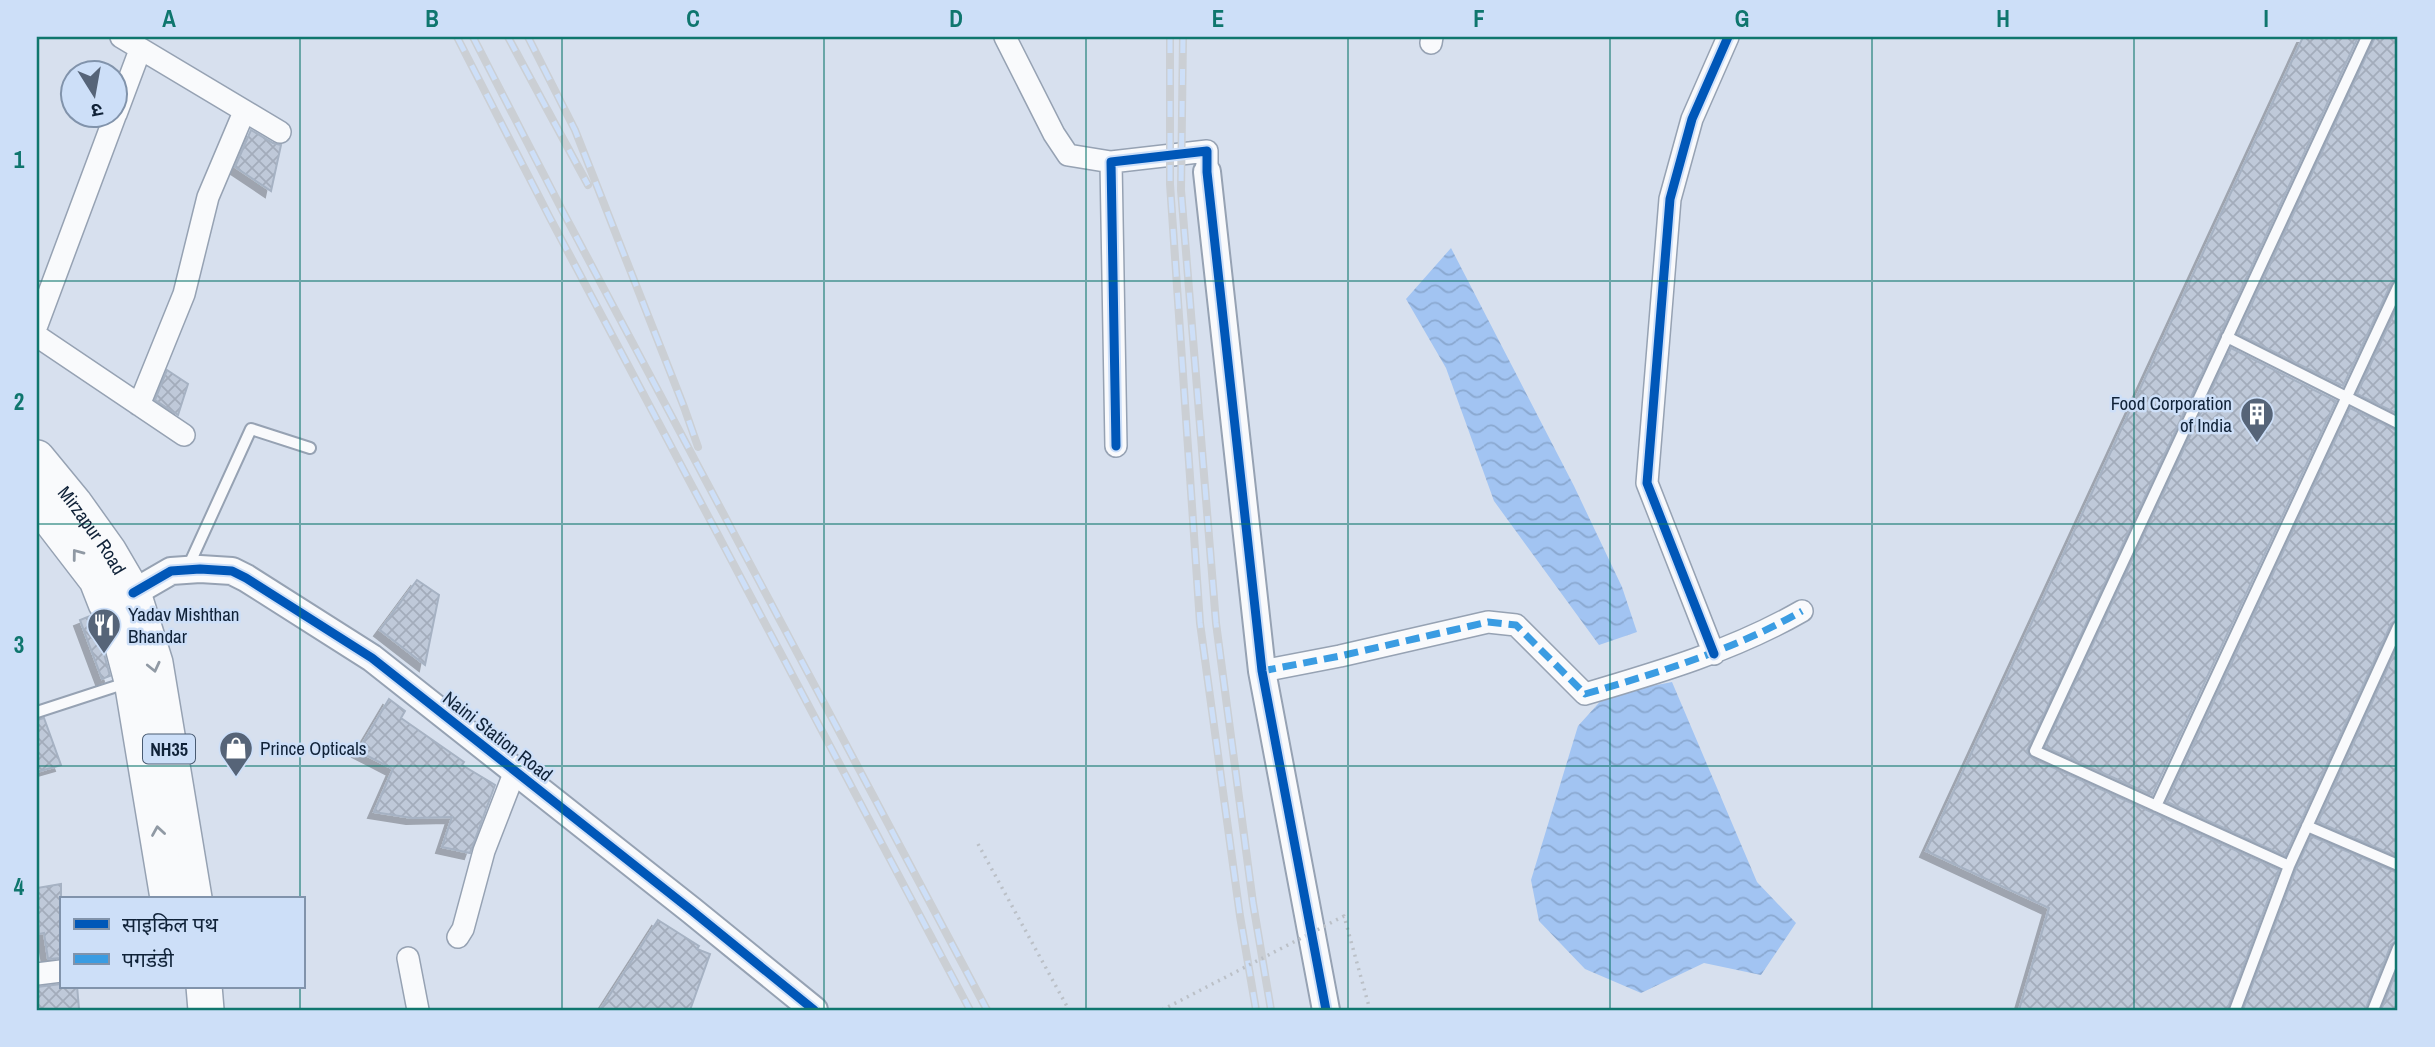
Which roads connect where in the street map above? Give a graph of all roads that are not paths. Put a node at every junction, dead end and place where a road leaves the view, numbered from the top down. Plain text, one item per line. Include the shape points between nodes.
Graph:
1 (121, 37) edge
2 (1005, 37) edge
3 (1728, 37) edge
4 (2367, 37) edge
5 (140, 50) junction
6 (130, 76) edge
7 (244, 112) junction
8 (109, 130) edge
9 (280, 132) dead end
10 (1111, 162) junction
11 (1207, 172) joint
12 (2398, 287) edge
13 (37, 325) edge
14 (37, 336) edge
15 (2227, 337) junction
16 (2347, 397) junction
17 (139, 405) junction
18 (2398, 422) edge
19 (184, 435) dead end
20 (1116, 446) dead end
21 (310, 448) dead end
22 (37, 458) edge
23 (39, 510) edge
24 (187, 570) junction
25 (123, 599) junction
26 (1802, 611) dead end
27 (2398, 626) edge
28 (1714, 654) junction
29 (1262, 671) junction
30 (132, 681) junction
31 (37, 712) edge
32 (515, 771) junction
33 (2156, 806) junction
34 (2307, 826) junction
35 (2398, 865) edge
36 (2289, 866) junction
37 (168, 897) edge
38 (194, 897) edge
39 (458, 937) dead end
40 (2398, 948) edge
41 (408, 958) dead end
42 (60, 971) edge
43 (37, 974) edge
44 (182, 988) edge
45 (204, 988) edge
46 (184, 1010) edge
47 (206, 1010) edge
48 (418, 1010) edge
49 (814, 1010) edge
50 (1326, 1010) edge
51 (2235, 1010) edge
52 (2373, 1010) edge

1 - 5 street
2 - 10 street via 1068,155
3 - 28 street via 1692,119 1670,199 1647,483
4 - 15 lane
5 - 6 street
5 - 7 street
7 - 9 street
7 - 17 street via 208,197 184,294
8 - 13 street
10 - 11 street via 1207,151
10 - 20 street
11 - 29 street
12 - 16 lane
14 - 17 street
15 - 16 lane
15 - 33 lane via 2035,751
16 - 18 lane
16 - 33 lane
17 - 19 street
21 - 24 lane via 251,429
22 - 25 highway, Mirzapur Road / NH35 via 108,552
25 -> 23 highway, Mirzapur Road / NH35 via 97,580
24 - 25 street, Naini Station Road via 170,571
24 - 32 street, Naini Station Road via 232,571 246,578 372,658
25 - 30 highway, Mirzapur Road / NH35 via 116,620
25 -> 38 highway, Mirzapur Road / NH35 via 155,663
26 - 28 street
27 - 34 lane
28 - 29 street via 1586,694 1516,625 1488,622
29 - 50 street
30 - 31 lane
37 -> 30 highway, Mirzapur Road / NH35
32 - 39 street
32 - 49 street, Naini Station Road
33 - 36 lane
34 - 35 lane
34 - 36 lane
36 - 51 lane
40 - 52 lane
41 - 48 street
42 - 43 street
44 - 46 highway
45 - 47 highway

